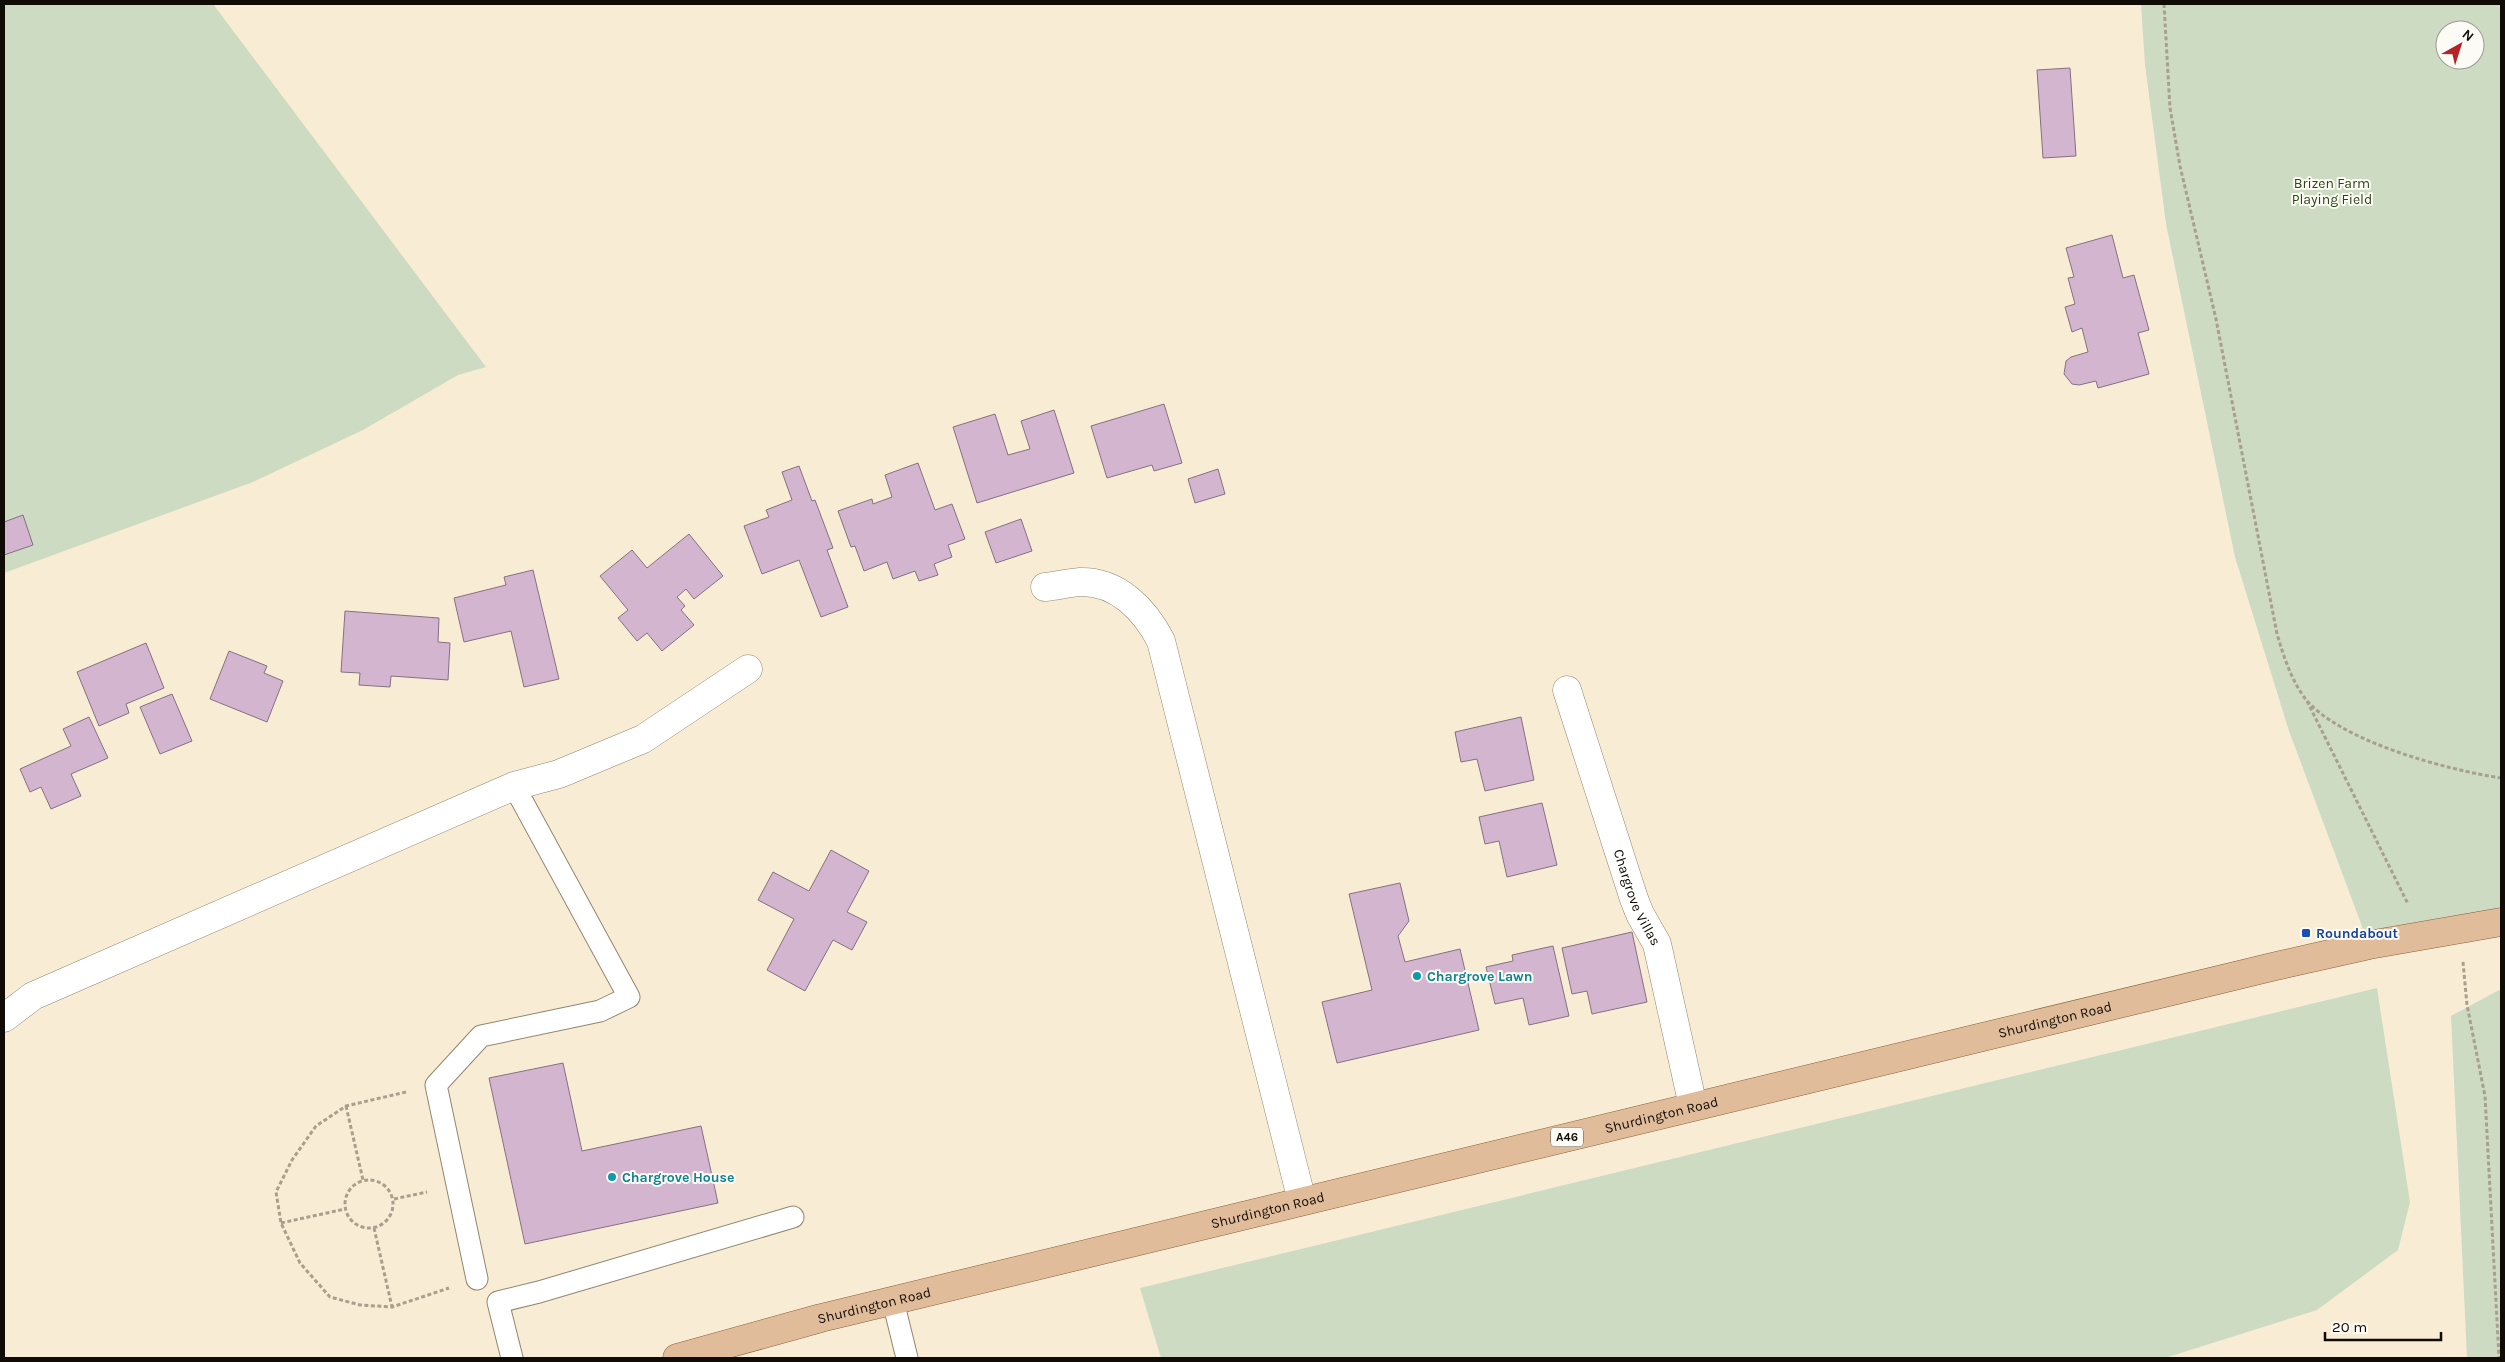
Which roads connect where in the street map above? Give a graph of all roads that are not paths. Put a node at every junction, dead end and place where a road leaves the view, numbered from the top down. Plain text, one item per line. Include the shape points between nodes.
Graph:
1 (1045, 587) dead end
2 (748, 669) dead end
3 (1567, 690) dead end
4 (514, 786) junction
5 (2501, 922) edge
6 (4, 1018) edge
7 (1693, 1106) junction
8 (1302, 1201) junction
9 (793, 1217) dead end
10 (477, 1279) road end
11 (893, 1301) junction
12 (512, 1358) edge
13 (678, 1358) edge
14 (907, 1358) edge

1 - 8 street via 1079,582 1098,583 1112,589 1140,609 1161,641
2 - 4 street via 644,739 559,774
3 - 7 street, Chargrove Villas via 1634,899 1657,944
4 - 6 street via 34,996
4 - 10 lane via 629,997 600,1011 481,1036 436,1085
5 - 7 main road, Shurdington Road / A46 via 2369,945 2266,968
7 - 8 main road, Shurdington Road / A46
8 - 11 main road, Shurdington Road / A46
9 - 12 lane via 498,1302
11 - 13 main road, Shurdington Road / A46
11 - 14 lane

